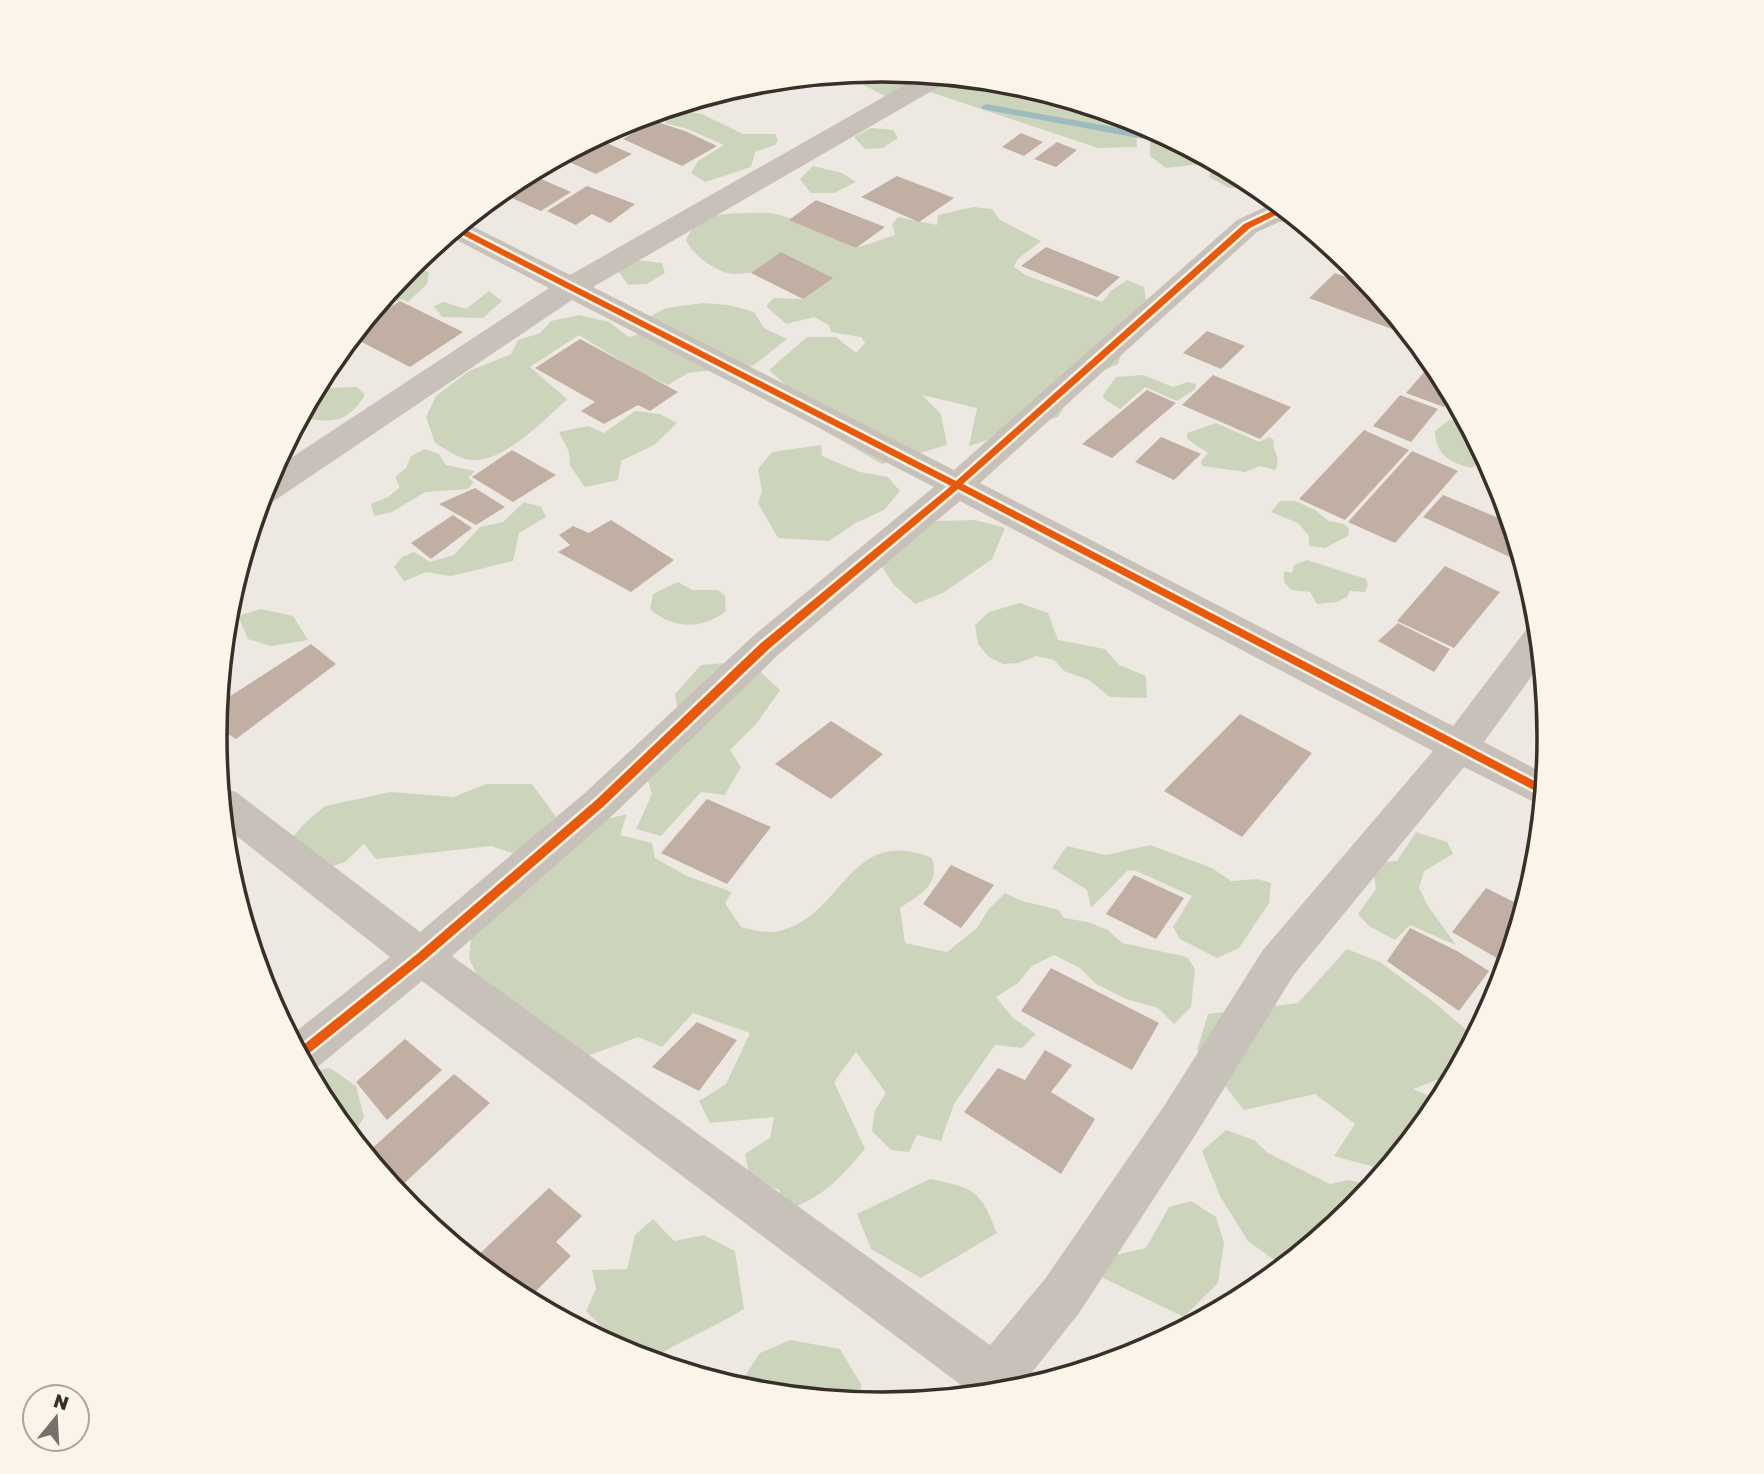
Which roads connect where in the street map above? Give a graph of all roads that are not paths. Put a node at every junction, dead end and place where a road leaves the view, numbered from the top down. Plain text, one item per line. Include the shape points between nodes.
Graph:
1 (926, 84) edge
2 (1274, 213) edge
3 (464, 234) edge
4 (571, 287) junction
5 (278, 483) edge
6 (957, 485) junction
7 (1531, 650) edge
8 (1458, 748) junction
9 (1534, 786) edge
10 (232, 811) edge
11 (421, 957) junction
12 (307, 1049) edge
13 (1001, 1380) edge
14 (989, 1382) edge

1 - 4 street
2 - 6 street via 1247,226
3 - 4 street
4 - 5 street
4 - 6 street
6 - 8 street
6 - 11 street via 765,646 600,803
7 - 8 street
8 - 9 street
8 - 13 street via 1278,963 1180,1120
10 - 11 street
11 - 12 street
11 - 14 street

